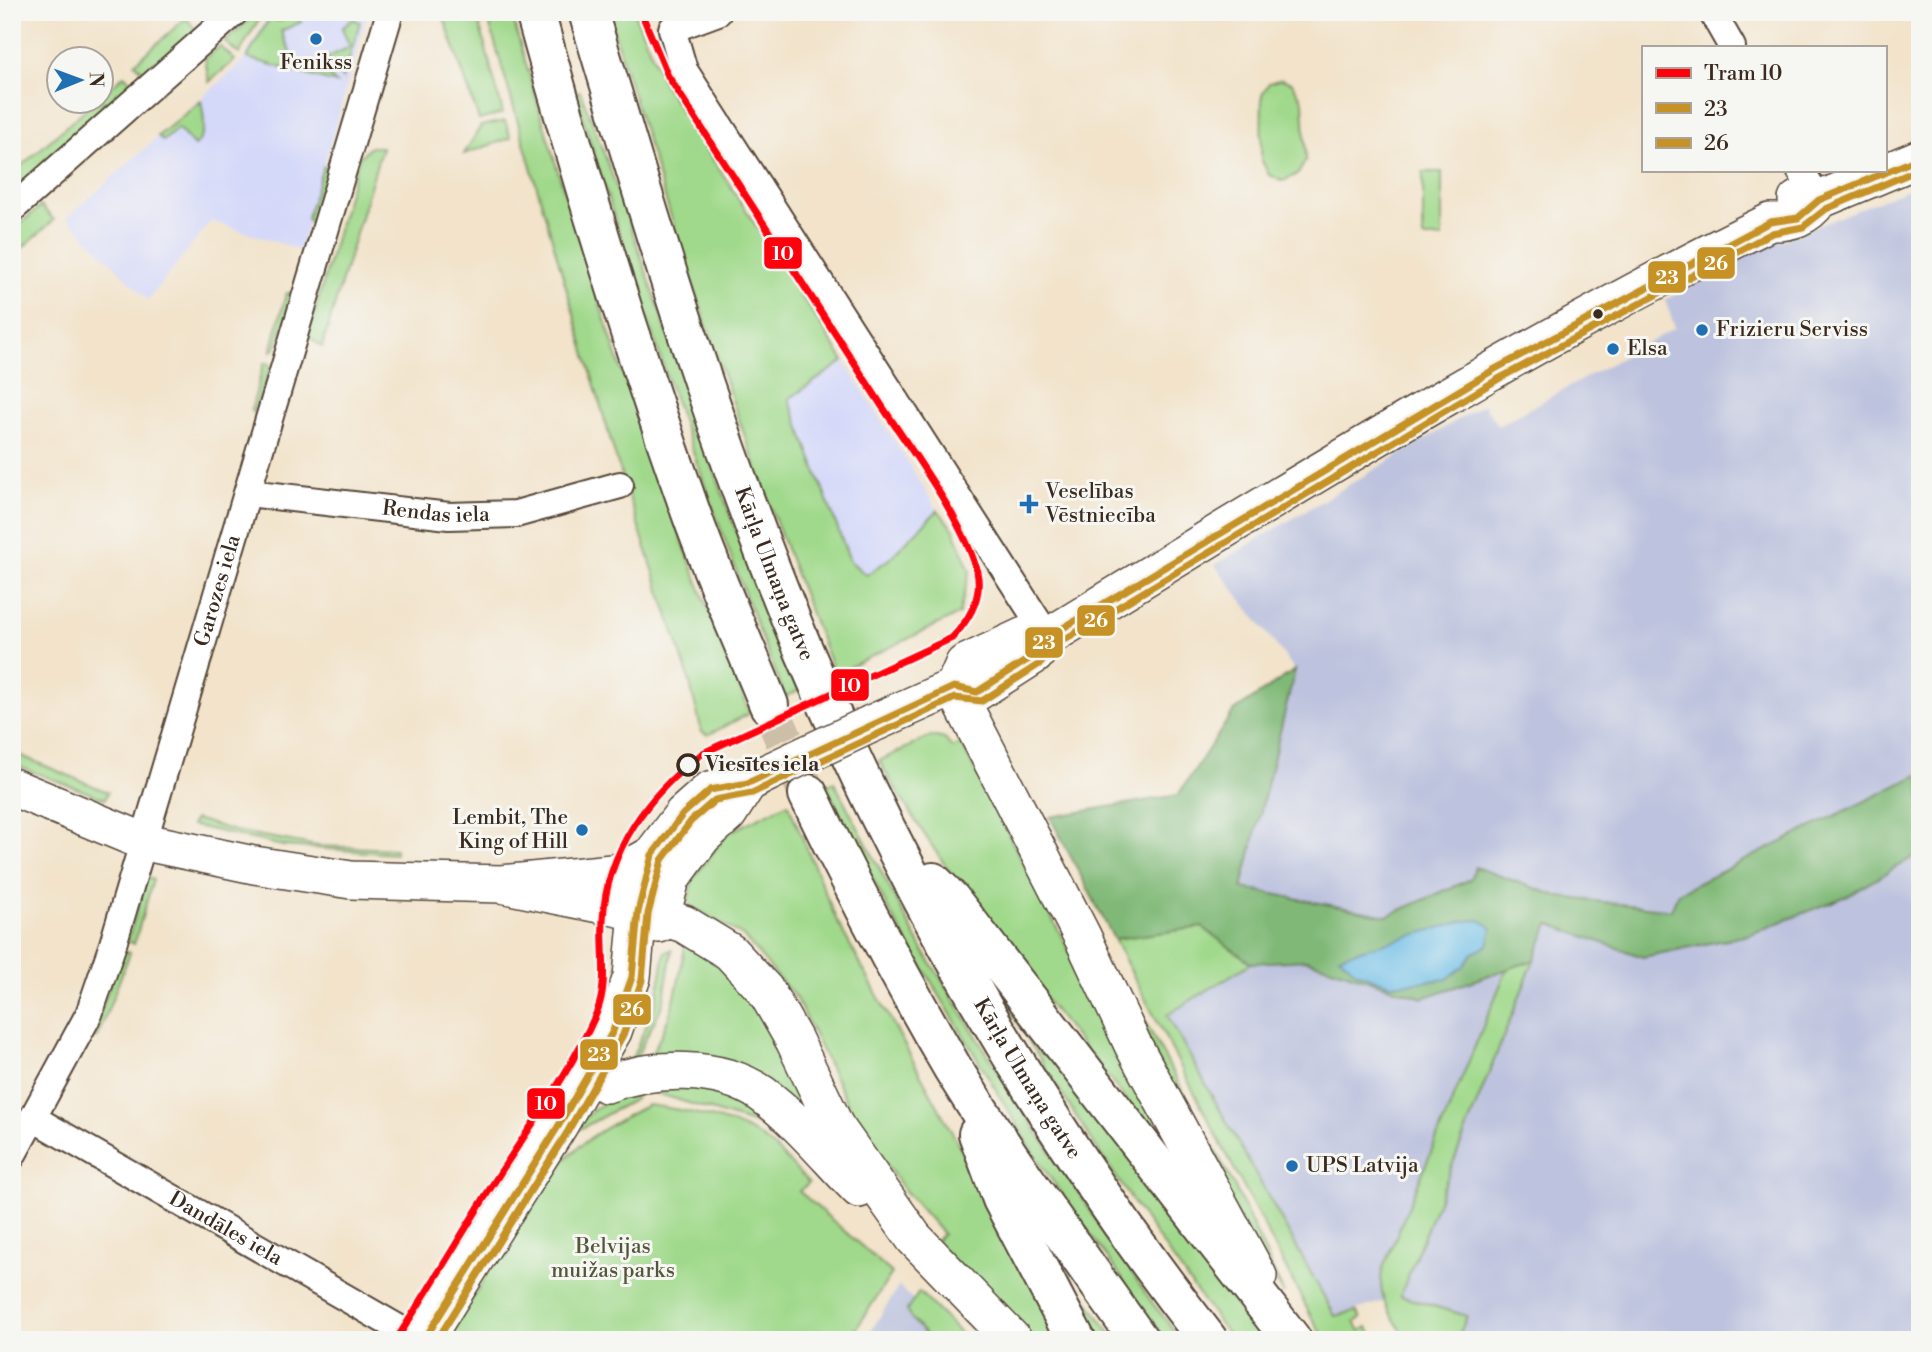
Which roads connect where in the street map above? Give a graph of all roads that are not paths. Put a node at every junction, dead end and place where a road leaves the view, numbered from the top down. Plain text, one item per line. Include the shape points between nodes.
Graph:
1 (235, 12) edge
2 (390, 12) edge
3 (535, 12) edge
4 (588, 12) edge
5 (718, 12) edge
6 (1712, 12) edge
7 (1731, 46) edge
8 (1920, 158) edge
9 (1886, 166) edge
10 (1863, 172) edge
11 (1810, 185) edge
12 (12, 209) edge
13 (620, 485) dead end
14 (248, 493) junction
15 (1048, 637) junction
16 (954, 687) junction
17 (769, 705) tunnel mouth
18 (757, 778) junction
19 (12, 787) edge
20 (808, 794) tunnel mouth
21 (145, 842) junction
22 (897, 846) junction
23 (501, 884) junction
24 (648, 891) junction
25 (954, 1069) junction
26 (606, 1084) junction
27 (33, 1118) junction
28 (559, 1125) junction
29 (12, 1156) edge
30 (914, 1238) junction
31 (419, 1340) edge
32 (424, 1340) edge
33 (1013, 1340) edge
34 (1076, 1340) edge
35 (1139, 1340) edge
36 (1208, 1340) edge
37 (1295, 1340) edge

1 - 12 street
2 - 14 street, Garozes iela
3 - 17 highway via 692,515
4 - 22 highway, Kārļa Ulmaņa gatve via 680,313 726,446 803,649
5 - 15 street via 672,29 684,70
6 - 7 street
8 - 9 street
10 - 11 street
11 - 15 street via 1811,212 1784,223 1770,222 1613,303 1278,496
13 - 14 street, Rendas iela via 516,514 476,515
14 - 21 street, Garozes iela
15 - 16 street via 1035,655 977,692
16 - 18 street, bridge
16 - 37 street via 1133,1045
18 - 24 street via 728,814 703,835 671,879
18 - 24 street via 710,790 683,814
19 - 21 street
20 - 25 highway via 848,878
21 - 23 street via 351,880
21 - 27 street, Garozes iela via 89,1014
22 - 36 highway, Kārļa Ulmaņa gatve via 1026,1076 1100,1192
22 - 37 highway via 951,900
23 - 24 street
23 - 24 street via 622,872
24 - 26 street via 655,965 643,1015
24 - 28 street via 625,1002
24 - 30 street via 684,925 730,952 766,991 835,1126
25 - 34 highway via 1002,1199
25 - 35 highway via 1028,1184
26 - 28 street
26 - 30 street via 638,1074 685,1072 729,1079 761,1093 888,1219
27 - 29 street, Garozes iela
27 - 31 street, Dandāles iela
28 - 32 street
30 - 33 street

